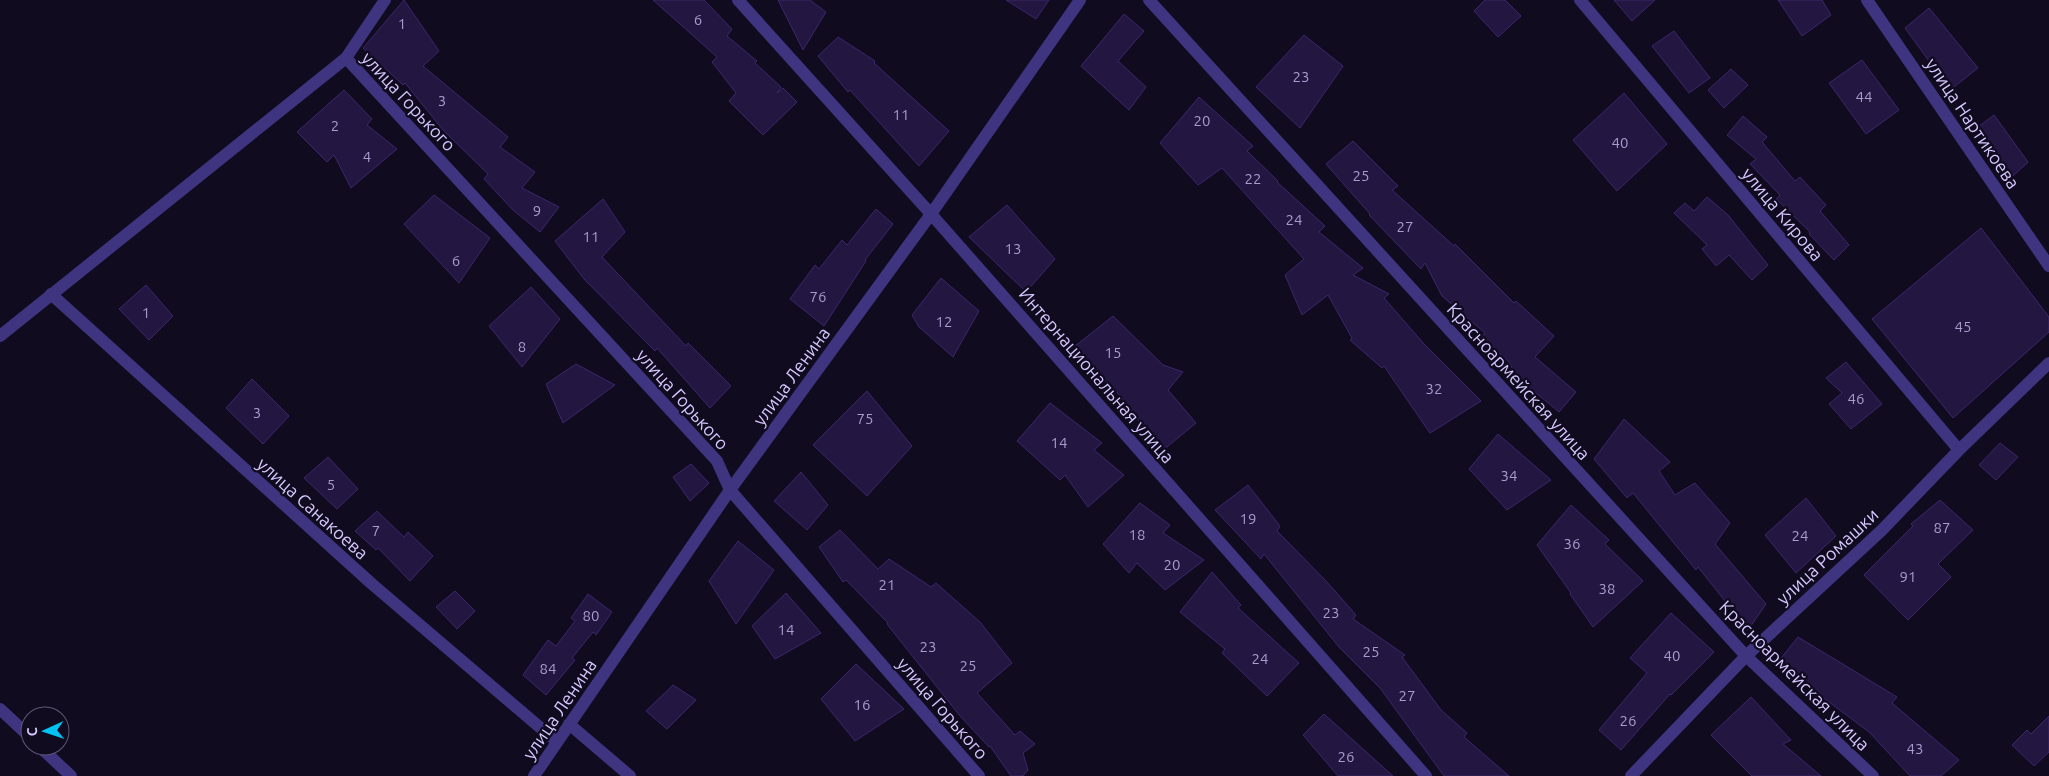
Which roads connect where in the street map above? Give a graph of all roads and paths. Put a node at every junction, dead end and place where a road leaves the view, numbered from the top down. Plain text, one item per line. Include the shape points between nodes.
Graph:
1 (385, 0) edge
2 (738, 0) edge
3 (1080, 0) edge
4 (1149, 0) edge
5 (1580, 0) edge
6 (1867, 0) edge
7 (346, 58) junction
8 (931, 214) junction
9 (2049, 266) edge
10 (51, 294) junction
11 (0, 336) edge
12 (2049, 363) edge
13 (1959, 450) junction
14 (730, 490) junction
15 (1746, 656) junction
16 (0, 709) edge
17 (569, 724) junction
18 (20, 728) edge
19 (557, 742) junction
20 (50, 756) edge
21 (71, 776) edge
22 (534, 776) edge
23 (630, 776) edge
24 (979, 776) edge
25 (1426, 776) edge
26 (1632, 776) edge
27 (1873, 776) edge

1 - 7 street
2 - 8 street, Интернациональная улица
3 - 8 street, улица Ленина
4 - 15 street, Красноармейская улица
5 - 13 street, улица Кирова
6 - 9 street, улица Нартикоева
7 - 10 street
7 - 14 street, улица Горького via 717,462
8 - 14 street, улица Ленина
8 - 25 street, Интернациональная улица
10 - 11 street
10 - 19 street, улица Санакоева via 372,584
12 - 13 street, улица Ромашки
13 - 15 street, улица Ромашки via 1882,530
14 - 17 street, улица Ленина
14 - 24 street, улица Горького
15 - 26 street, улица Ромашки
15 - 27 street, Красноармейская улица
16 - 18 street
17 - 19 street, улица Ленина
17 - 23 street
19 - 22 street, улица Ленина
20 - 21 street

